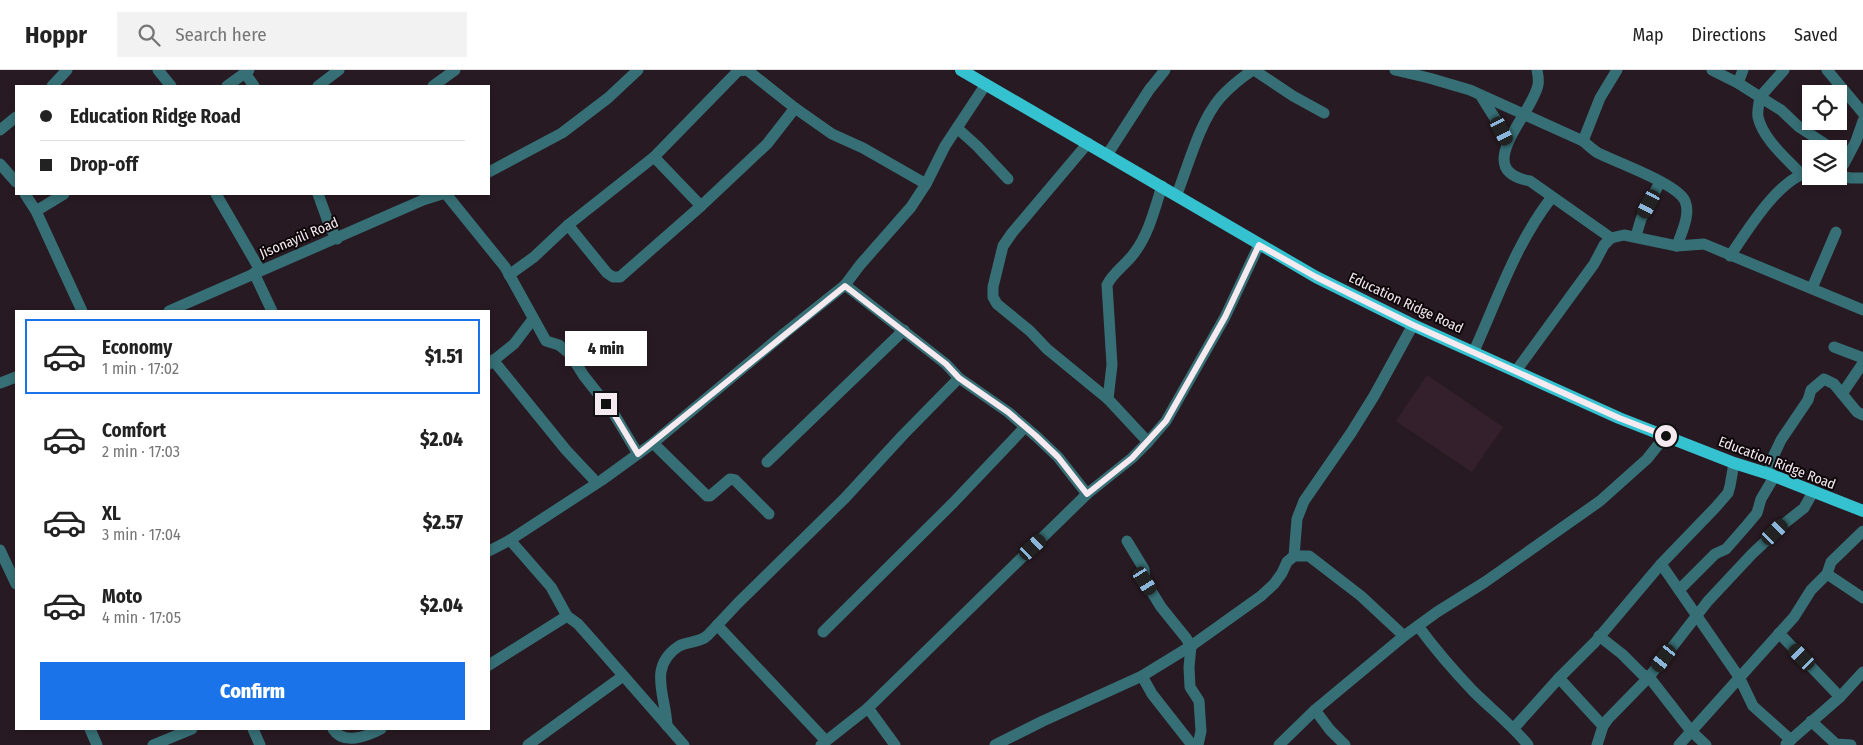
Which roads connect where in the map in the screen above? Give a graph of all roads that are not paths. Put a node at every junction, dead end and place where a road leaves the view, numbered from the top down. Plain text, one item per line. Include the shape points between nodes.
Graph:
1 (67, 70) edge
2 (158, 70) edge
3 (339, 70) edge
4 (455, 70) edge
5 (638, 70) edge
6 (961, 70) edge
7 (1165, 70) edge
8 (1254, 70) edge
9 (1395, 70) edge
10 (1537, 70) edge
11 (1617, 70) edge
12 (1712, 70) edge
13 (1743, 70) edge
14 (1784, 70) edge
15 (1827, 70) edge
16 (247, 71) edge
17 (1738, 83) junction
18 (986, 84) junction
19 (53, 85) edge
20 (170, 85) edge
21 (227, 85) edge
22 (254, 85) edge
23 (319, 85) edge
24 (434, 85) edge
25 (1481, 96) junction
26 (1760, 97) junction
27 (795, 108) junction
28 (1324, 113) dead end
29 (1863, 113) edge
30 (1524, 116) junction
31 (15, 118) edge
32 (1863, 121) edge
33 (957, 128) junction
34 (0, 130) edge
35 (1818, 140) edge
36 (1508, 142) junction
37 (1583, 142) junction
38 (1088, 143) junction
39 (1847, 153) edge
40 (1107, 155) junction
41 (654, 157) junction
42 (0, 164) edge
43 (1802, 169) edge
44 (490, 171) edge
45 (1802, 176) edge
46 (1847, 177) edge
47 (1863, 178) edge
48 (1008, 179) dead end
49 (15, 181) edge
50 (1660, 182) junction
51 (926, 184) junction
52 (1162, 186) junction
53 (1177, 194) junction
54 (26, 195) edge
55 (62, 195) edge
56 (217, 195) edge
57 (318, 195) edge
58 (440, 195) edge
59 (445, 195) edge
60 (1552, 197) junction
61 (701, 206) junction
62 (36, 211) junction
63 (568, 225) junction
64 (1836, 232) dead end
65 (1636, 236) junction
66 (1611, 238) junction
67 (337, 239) junction
68 (1259, 245) junction
69 (1677, 246) junction
70 (1730, 256) junction
71 (257, 272) junction
72 (509, 274) junction
73 (845, 286) junction
74 (1812, 288) junction
75 (82, 310) edge
76 (171, 310) edge
77 (272, 310) edge
78 (1863, 310) edge
79 (533, 319) junction
80 (1413, 325) junction
81 (904, 330) junction
82 (1834, 347) dead end
83 (1474, 351) junction
84 (1863, 358) edge
85 (491, 362) edge
86 (1863, 363) edge
87 (1516, 371) junction
88 (15, 377) edge
89 (959, 378) junction
90 (1, 380) edge
91 (1842, 394) junction
92 (1108, 399) junction
93 (1863, 415) edge
94 (1025, 427) junction
95 (1666, 436) junction
96 (1148, 442) junction
97 (654, 443) junction
98 (638, 454) junction
99 (767, 462) dead end
100 (1734, 463) junction
101 (1771, 475) junction
102 (597, 483) junction
103 (1813, 492) junction
104 (1087, 494) junction
105 (1863, 511) edge
106 (769, 514) dead end
107 (1863, 531) edge
108 (510, 540) junction
109 (1127, 540) dead end
110 (0, 550) edge
111 (490, 550) edge
112 (1295, 550) junction
113 (1661, 564) junction
114 (4, 570) edge
115 (1827, 574) junction
116 (15, 583) edge
117 (1679, 590) junction
118 (1863, 598) edge
119 (1697, 614) junction
120 (567, 616) junction
121 (717, 625) junction
122 (1418, 626) junction
123 (823, 632) dead end
124 (1779, 633) junction
125 (1404, 636) junction
126 (1599, 636) junction
127 (1191, 646) junction
128 (490, 664) edge
129 (1863, 672) edge
130 (623, 676) junction
131 (1142, 676) junction
132 (1649, 677) junction
133 (1739, 677) junction
134 (1559, 678) junction
135 (1840, 697) junction
136 (868, 708) junction
137 (1315, 710) junction
138 (1811, 721) junction
139 (668, 726) junction
140 (1603, 726) junction
141 (1514, 728) junction
142 (90, 730) edge
143 (190, 730) edge
144 (253, 730) edge
145 (333, 730) edge
146 (379, 730) edge
147 (1691, 731) junction
148 (1788, 742) edge
149 (823, 743) edge
150 (1836, 744) edge
151 (97, 745) edge
152 (153, 745) edge
153 (260, 745) edge
154 (528, 745) edge
155 (684, 745) edge
156 (895, 745) edge
157 (995, 745) edge
158 (1192, 745) edge
159 (1198, 745) edge
160 (1279, 745) edge
161 (1346, 745) edge
162 (1528, 745) edge
163 (1597, 745) edge
164 (1679, 745) edge
165 (1706, 745) edge
166 (1852, 745) edge

1 - 19 street
2 - 20 street
3 - 23 street
4 - 24 street
5 - 44 street via 562,133
6 - 18 main road, Education Ridge Road
7 - 40 street
8 - 28 street
8 - 53 street via 1220,98 1207,119
9 - 25 street via 1470,90
10 - 30 street via 1538,86
11 - 37 street via 1600,98
12 - 17 street
13 - 17 street
14 - 26 street
15 - 29 street
16 - 21 street
16 - 22 street
17 - 26 street
18 - 33 street
18 - 38 main road, Education Ridge Road
25 - 30 street
25 - 36 street
26 - 35 street
26 - 43 street via 1758,115 1762,128 1771,141
27 - 41 street via 747,70 738,71
27 - 51 street via 832,134
27 - 61 street via 767,144
30 - 36 street
30 - 37 street
31 - 34 street
32 - 39 street via 1856,141
33 - 48 street
33 - 51 street
36 - 60 street via 1504,153 1510,174 1530,181
37 - 50 street via 1598,153
38 - 40 main road, Education Ridge Road
38 - 92 street via 1003,246 993,297 1003,310
40 - 52 main road, Education Ridge Road
41 - 61 street
41 - 63 street
42 - 49 street
45 - 70 street via 1782,188 1762,209
46 - 47 street
50 - 65 street via 1640,219
50 - 69 street via 1681,194 1686,202 1688,212
51 - 73 street via 911,207
52 - 53 main road, Education Ridge Road
52 - 92 street via 1147,233 1107,285 1112,364
53 - 68 main road, Education Ridge Road
54 - 62 street
55 - 62 street
56 - 71 street
57 - 67 street
58 - 67 street, Jisonayili Road
59 - 72 street
60 - 66 street
60 - 83 street via 1537,216 1512,262
61 - 63 street via 620,277 607,273
62 - 75 street
63 - 72 street via 534,257
64 - 74 street
65 - 66 street
65 - 69 street
66 - 87 street
67 - 71 street, Jisonayili Road
68 - 80 main road, Education Ridge Road
68 - 96 street via 1225,317 1166,421
69 - 70 street via 1704,244
70 - 74 street
71 - 76 street, Jisonayili Road
71 - 77 street
72 - 79 street
73 - 81 street
73 - 97 street
74 - 78 street
79 - 85 street via 514,344
79 - 98 street via 546,340 570,354 614,414
80 - 83 main road, Education Ridge Road
80 - 112 street via 1365,411 1304,500 1297,520
81 - 89 street
81 - 99 street
82 - 84 street
83 - 87 main road, Education Ridge Road
85 - 102 street
86 - 91 street
87 - 95 main road, Education Ridge Road
88 - 90 street
89 - 94 street
89 - 121 street via 845,498
91 - 93 street
91 - 101 street via 1834,384 1824,379 1816,384 1781,440 1772,459
92 - 96 street
94 - 104 street via 1058,457
94 - 123 street
95 - 100 main road, Education Ridge Road
95 - 122 street via 1600,501
96 - 104 street
97 - 98 street
97 - 106 street via 707,496 730,479 735,480
98 - 102 street
100 - 101 main road, Education Ridge Road
100 - 113 street via 1728,493
101 - 103 main road, Education Ridge Road
101 - 117 street via 1757,514 1726,549 1715,554
102 - 108 street
103 - 105 main road, Education Ridge Road
103 - 119 street via 1804,508 1752,554
104 - 136 street
107 - 115 street via 1831,562
108 - 111 street
108 - 120 street via 550,588
109 - 127 street via 1144,569 1145,581
110 - 114 street
112 - 125 street via 1309,556 1351,587
112 - 127 street via 1282,573 1262,596
113 - 117 street
113 - 126 street
114 - 116 street
115 - 118 street
115 - 124 street
117 - 119 street
119 - 132 street
119 - 133 street
120 - 128 street
120 - 130 street via 578,624
121 - 139 street via 703,640 680,646 660,670
121 - 149 street
122 - 125 street
122 - 141 street via 1474,692
124 - 133 street
124 - 135 street
125 - 137 street
126 - 132 street
126 - 134 street
127 - 131 street
127 - 159 street via 1190,687 1199,701 1202,731
129 - 135 street
130 - 139 street
130 - 154 street
131 - 157 street
131 - 158 street
132 - 140 street
132 - 147 street
133 - 147 street
133 - 148 street via 1753,706
134 - 140 street
134 - 141 street
135 - 138 street
136 - 149 street
136 - 156 street
137 - 160 street
137 - 161 street
138 - 148 street
138 - 150 street
139 - 155 street
140 - 163 street
141 - 162 street
142 - 151 street
143 - 152 street
144 - 153 street
145 - 146 street via 345,740 354,741
147 - 164 street
147 - 165 street
150 - 166 street

